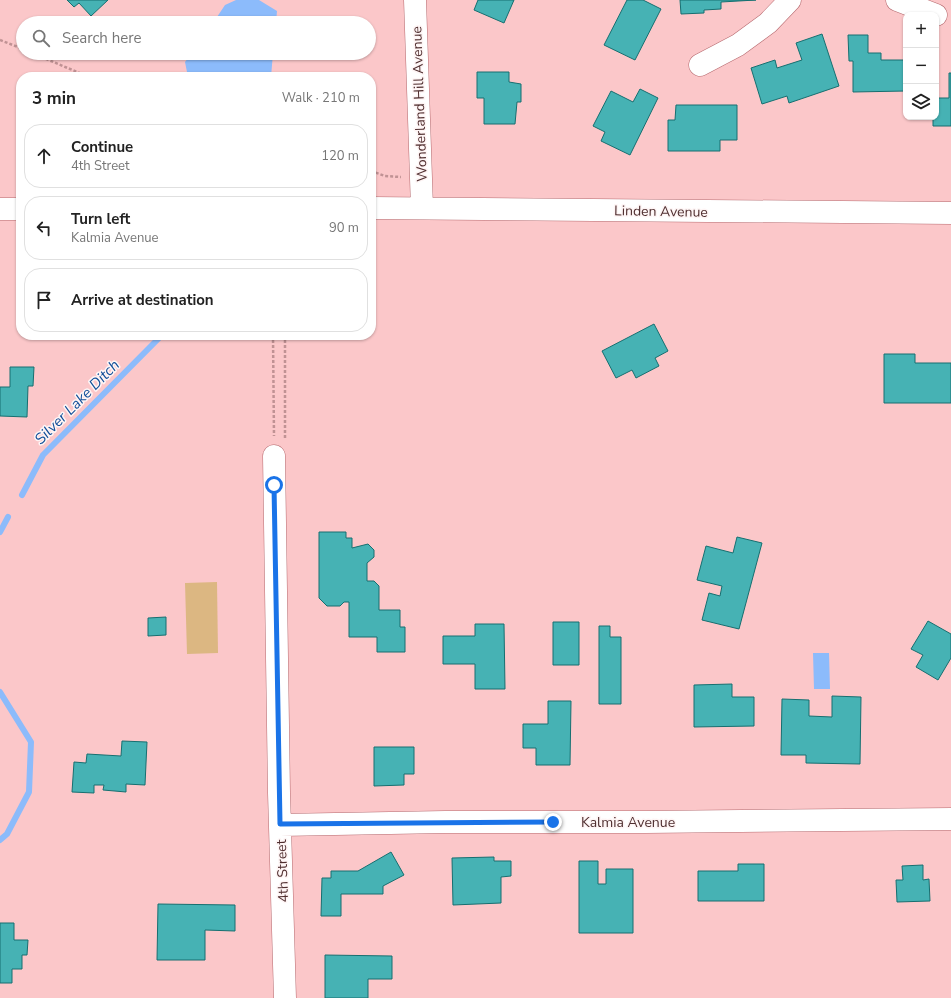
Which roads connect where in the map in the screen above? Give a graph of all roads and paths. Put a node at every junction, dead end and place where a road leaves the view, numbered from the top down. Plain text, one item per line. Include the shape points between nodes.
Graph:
1 (415, 0) edge
2 (790, 0) edge
3 (897, 0) edge
4 (928, 12) edge
5 (939, 16) edge
6 (951, 20) edge
7 (0, 40) edge
8 (16, 46) edge
9 (49, 60) edge
10 (700, 65) dead end
11 (77, 72) edge
12 (376, 172) edge
13 (421, 178) junction
14 (376, 208) edge
15 (422, 208) junction
16 (0, 209) edge
17 (16, 209) edge
18 (951, 213) edge
19 (273, 340) edge
20 (274, 456) joint
21 (951, 820) edge
22 (280, 824) junction
23 (285, 998) edge

1 - 13 street, Wonderland Hill Avenue
2 - 10 street via 768,23 738,45
3 - 4 street
5 - 6 street
7 - 8 path
9 - 11 path
12 - 13 path via 384,176
13 - 15 street, Wonderland Hill Avenue
14 - 15 street, Linden Avenue
15 - 18 street, Linden Avenue
16 - 17 street
19 - 20 path
20 - 22 street, 4th Street
21 - 22 street, Kalmia Avenue
22 - 23 street, 4th Street

